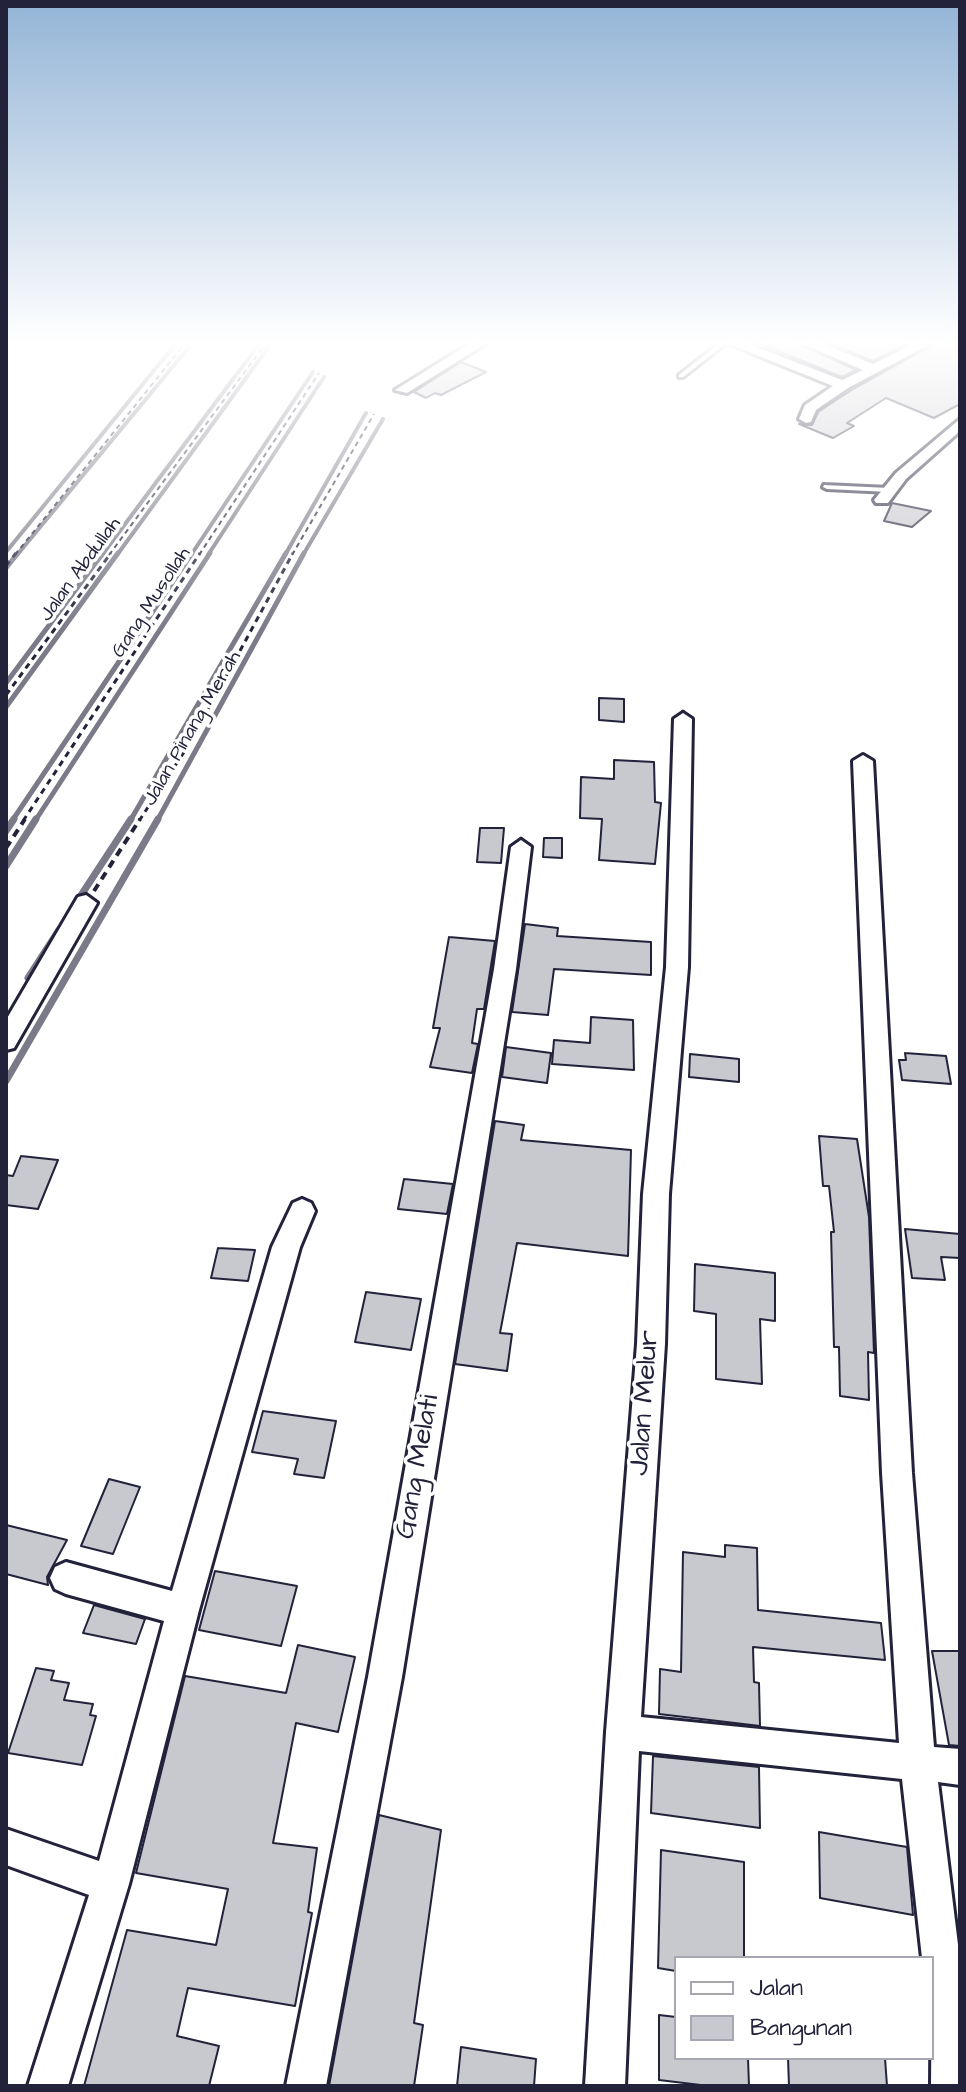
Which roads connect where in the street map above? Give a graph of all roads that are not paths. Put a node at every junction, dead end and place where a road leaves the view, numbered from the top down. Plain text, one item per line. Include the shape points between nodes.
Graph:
1 (944, 439) edge
2 (827, 487) dead end
3 (885, 495) joint
4 (683, 719) dead end
5 (863, 761) dead end
6 (521, 847) dead end
7 (86, 903) road end
8 (6, 1041) edge
9 (302, 1211) dead end
10 (66, 1578) dead end
11 (183, 1610) junction
12 (623, 1732) junction
13 (918, 1763) junction
14 (960, 1767) edge
15 (6, 1847) edge
16 (111, 1884) junction
17 (48, 2086) edge
18 (306, 2086) edge
19 (605, 2086) edge
20 (951, 2086) edge

1 - 3 street
2 - 3 lane
4 - 12 street, Jalan Melur via 677,967 656,1194 651,1344
5 - 13 street via 897,1473
6 - 18 street, Gang Melati via 385,1677
7 - 8 street
9 - 11 street via 286,1247
10 - 11 street
11 - 16 street
12 - 13 street
12 - 19 street, Jalan Melur
13 - 14 street
13 - 20 street
15 - 16 street
16 - 17 street

